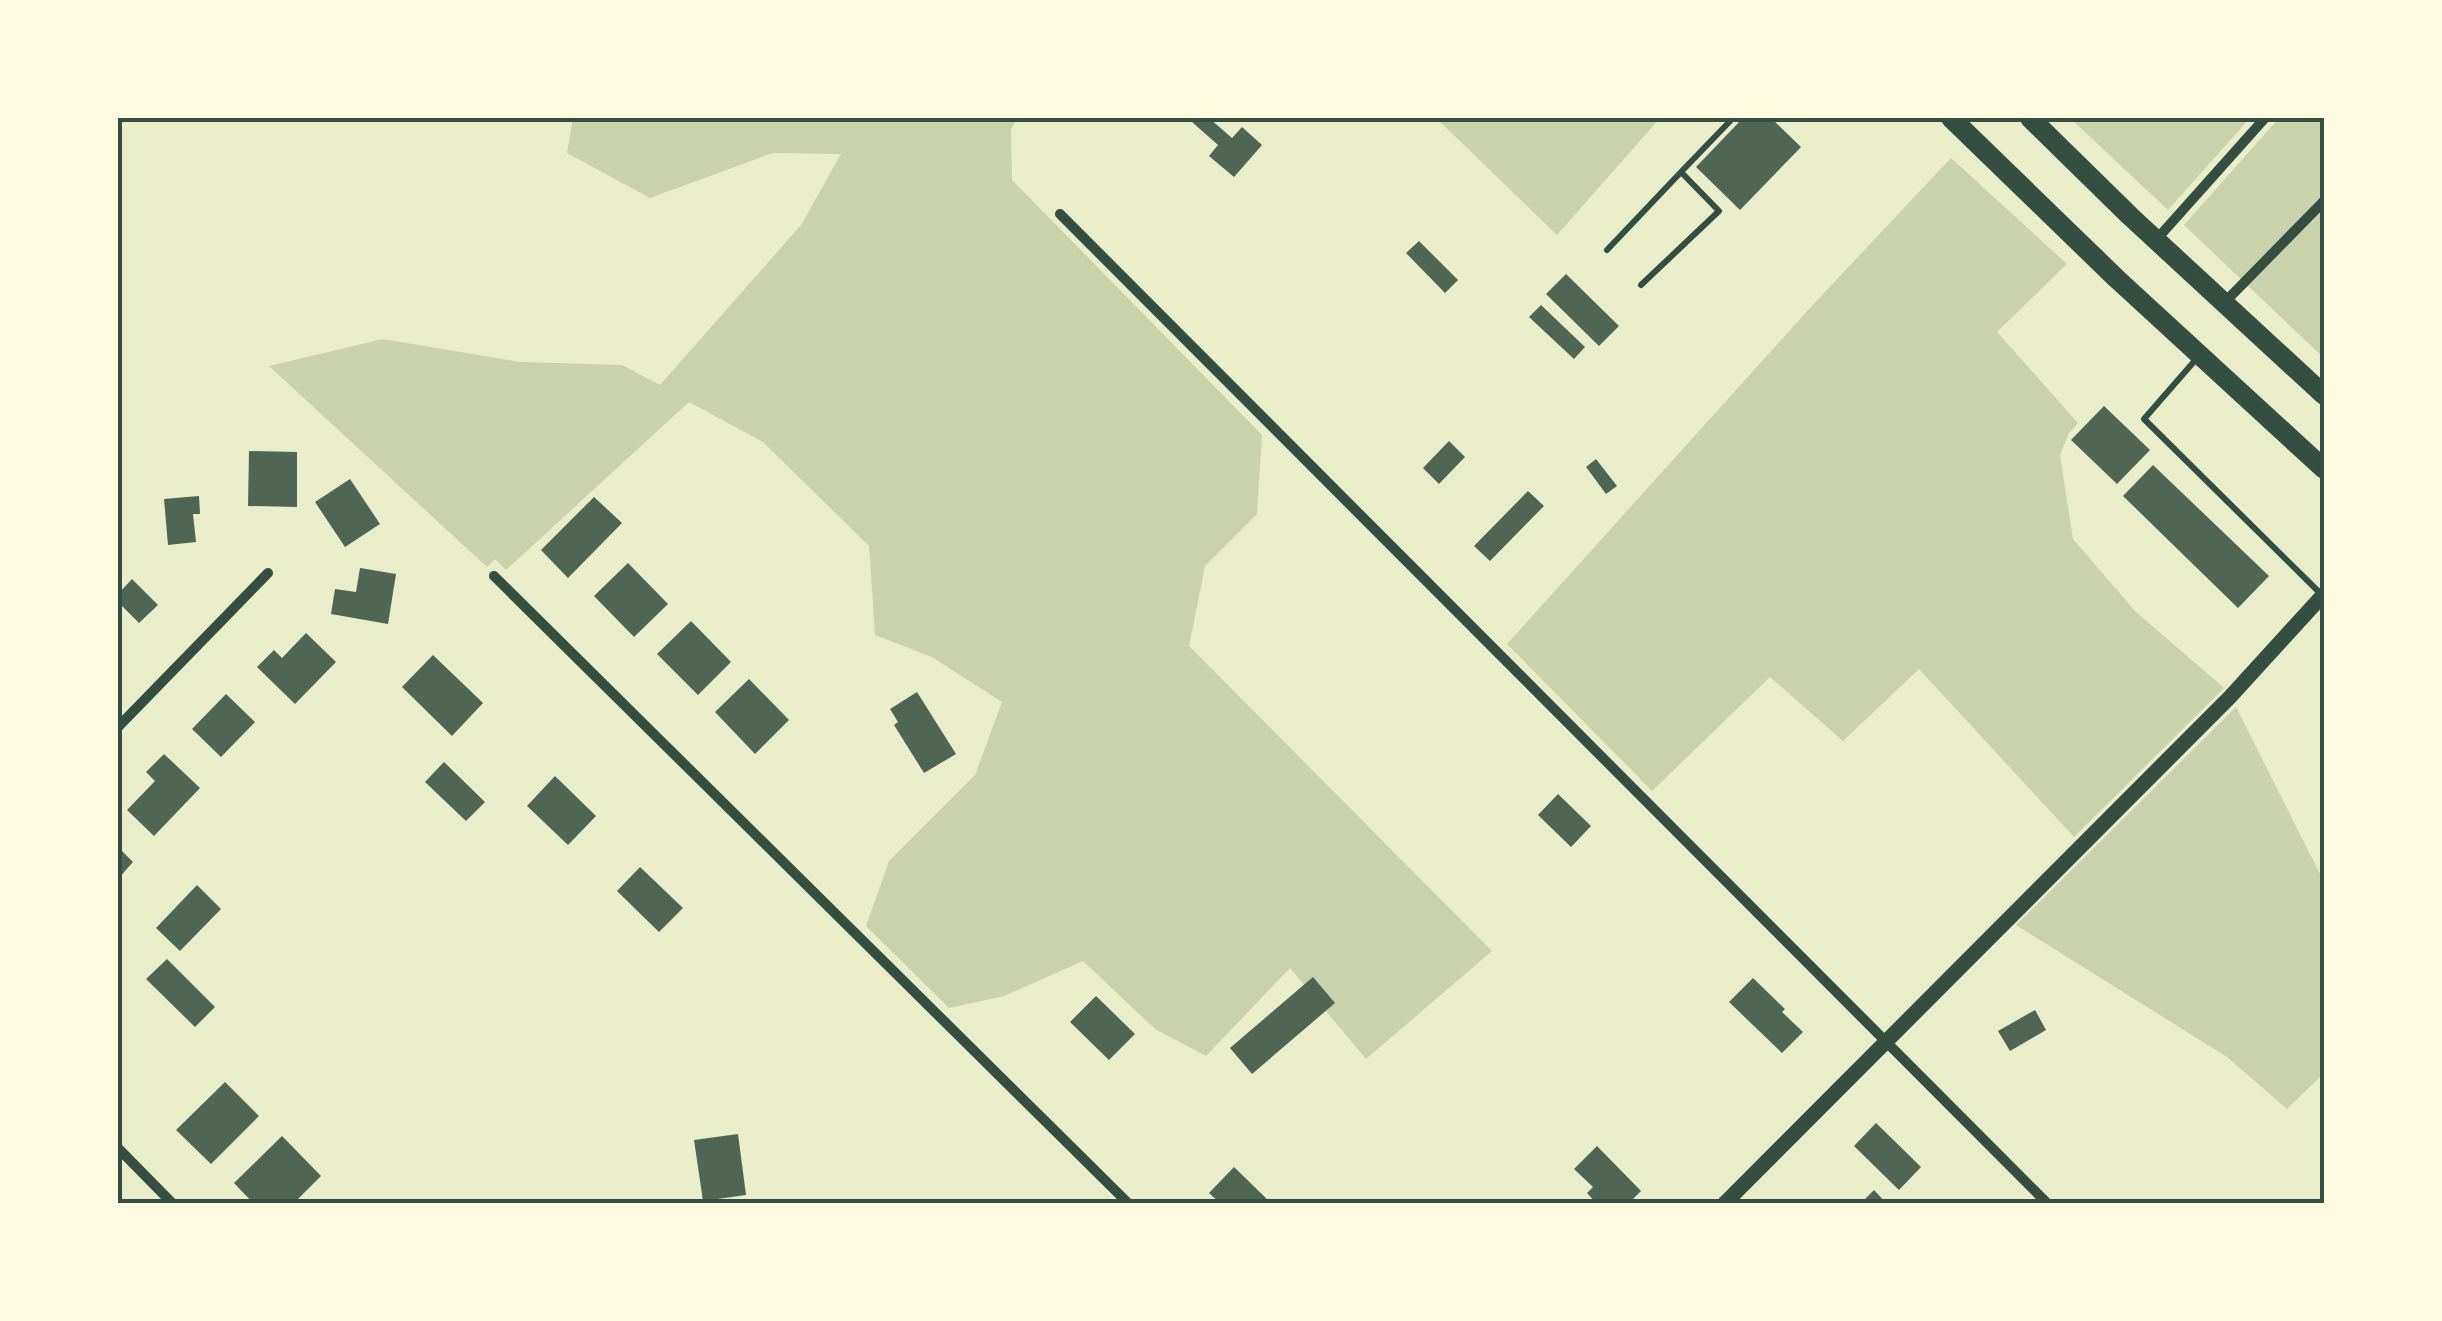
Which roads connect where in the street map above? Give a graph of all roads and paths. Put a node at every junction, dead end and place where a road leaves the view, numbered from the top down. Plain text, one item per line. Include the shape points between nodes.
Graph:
1 (1733, 118) edge
2 (1950, 118) edge
3 (2030, 118) edge
4 (2264, 118) edge
5 (1680, 172) junction
6 (2324, 202) edge
7 (1060, 214) dead end
8 (2156, 240) junction
9 (1607, 250) dead end
10 (1641, 285) dead end
11 (2224, 304) junction
12 (2200, 355) junction
13 (2324, 395) edge
14 (2324, 468) edge
15 (268, 573) dead end
16 (494, 576) dead end
17 (2324, 594) edge
18 (118, 727) edge
19 (1884, 1042) junction
20 (118, 1148) edge
21 (174, 1204) edge
22 (1129, 1204) edge
23 (1724, 1204) edge
24 (2048, 1204) edge

1 - 5 lane
2 - 12 highway
3 - 8 highway
4 - 8 street
5 - 9 lane
5 - 10 lane via 1719,211
6 - 11 street
7 - 19 street
8 - 11 highway
11 - 13 highway
12 - 14 highway
12 - 17 lane via 2144,419
15 - 18 street
16 - 22 street
17 - 19 street via 2230,697
19 - 23 street
19 - 24 street
20 - 21 street

